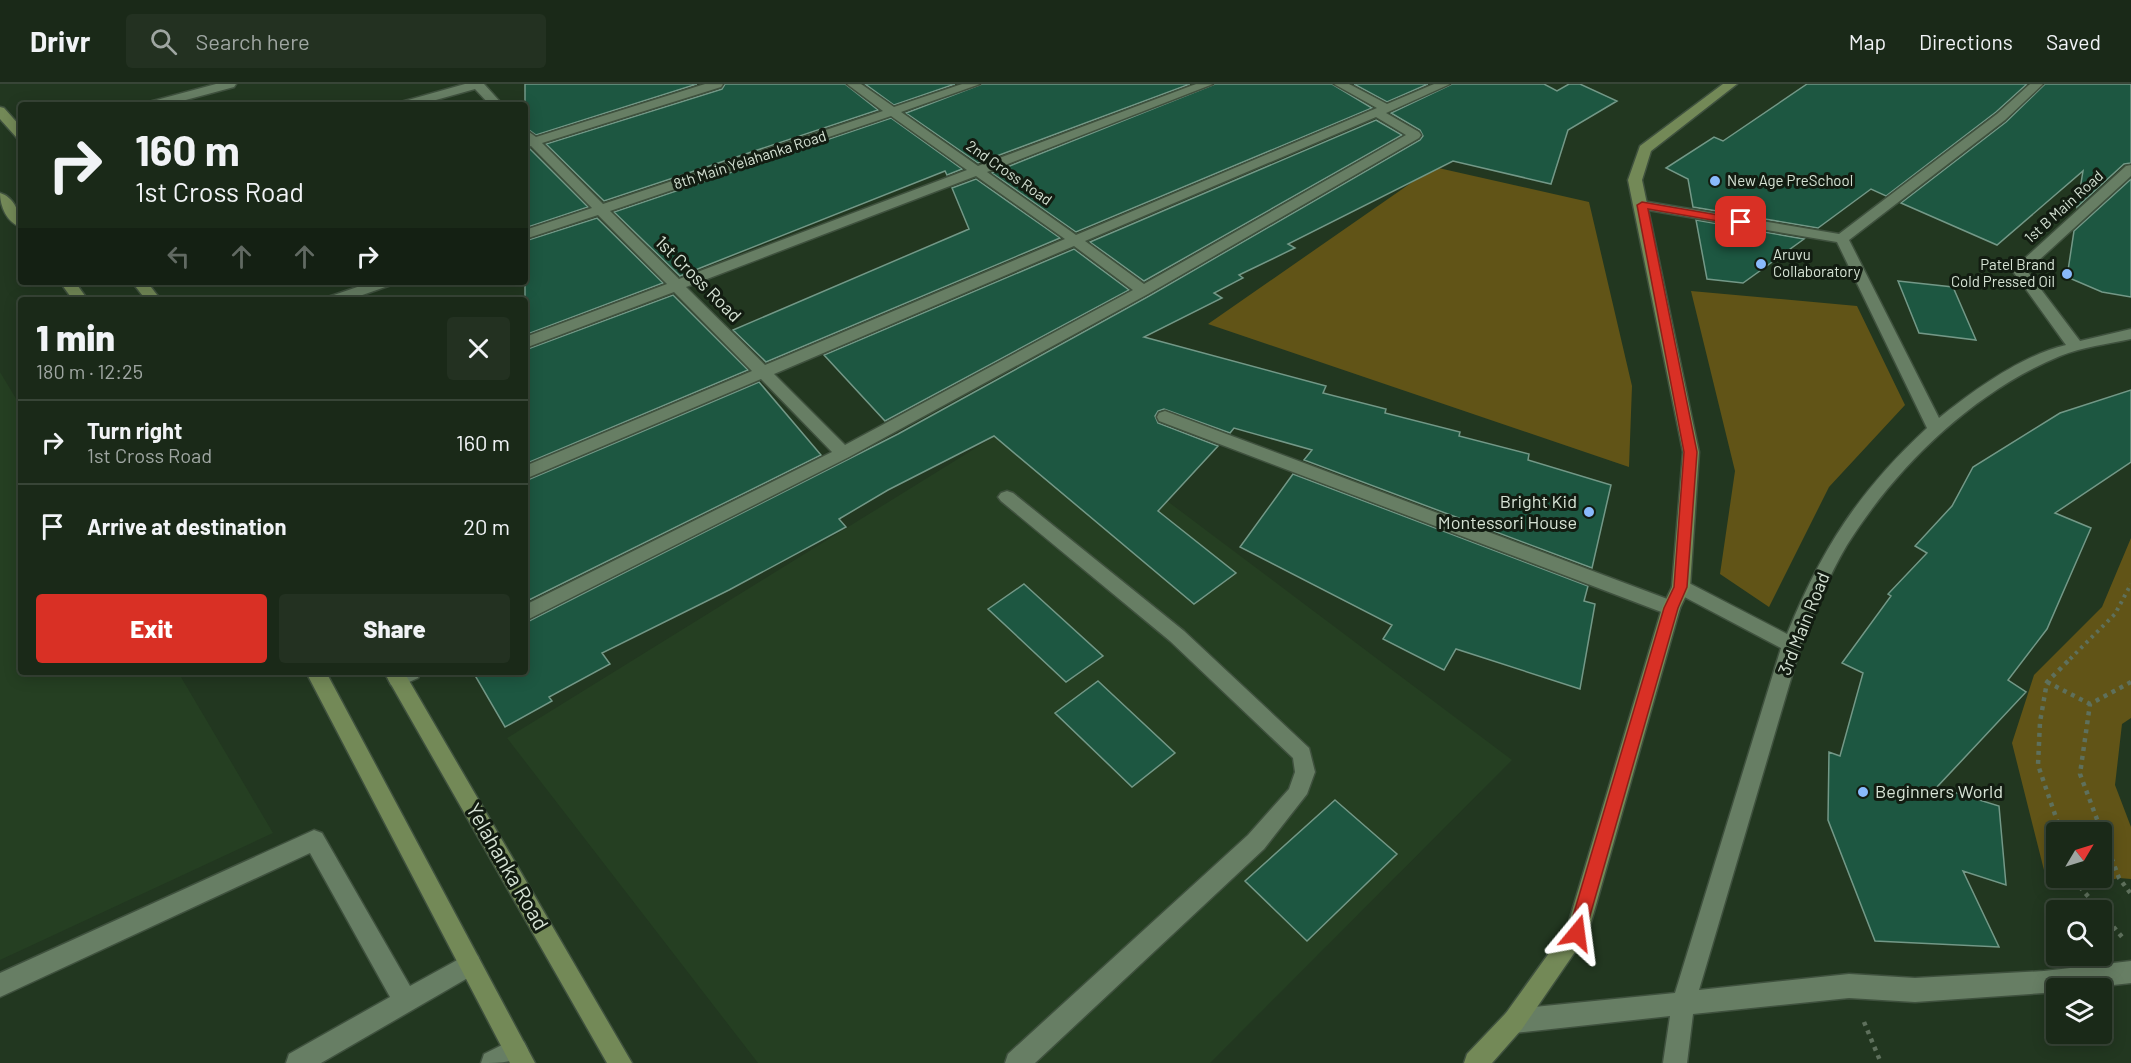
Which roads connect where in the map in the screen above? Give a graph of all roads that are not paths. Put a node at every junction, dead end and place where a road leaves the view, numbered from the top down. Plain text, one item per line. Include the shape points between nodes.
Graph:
1 (230, 84) edge
2 (477, 84) edge
3 (717, 84) edge
4 (853, 84) edge
5 (974, 84) edge
6 (1207, 84) edge
7 (1340, 84) edge
8 (1444, 84) edge
9 (1731, 84) edge
10 (2037, 84) edge
11 (164, 102) edge
12 (415, 102) edge
13 (494, 102) edge
14 (0, 111) edge
15 (1382, 111) junction
16 (894, 112) junction
17 (18, 132) edge
18 (528, 139) edge
19 (2131, 169) edge
20 (977, 171) junction
21 (0, 196) edge
22 (1642, 205) junction
23 (600, 209) junction
24 (18, 219) edge
25 (528, 234) edge
26 (1842, 239) junction
27 (1076, 241) junction
28 (69, 285) edge
29 (142, 285) edge
30 (377, 285) edge
31 (676, 285) junction
32 (1143, 291) junction
33 (79, 297) edge
34 (152, 297) edge
35 (342, 297) edge
36 (2131, 334) edge
37 (528, 342) edge
38 (2076, 347) junction
39 (763, 373) junction
40 (1165, 417) dead end
41 (1936, 429) junction
42 (843, 453) junction
43 (528, 472) edge
44 (1007, 497) dead end
45 (1681, 587) junction
46 (1671, 608) junction
47 (528, 612) edge
48 (1792, 645) junction
49 (318, 675) edge
50 (402, 675) edge
51 (470, 964) junction
52 (2131, 972) edge
53 (0, 985) edge
54 (406, 1002) junction
55 (1683, 1004) junction
56 (1514, 1021) junction
57 (520, 1057) edge
58 (298, 1063) edge
59 (493, 1063) edge
60 (620, 1063) edge
61 (1017, 1063) edge
62 (1476, 1063) edge
63 (1675, 1063) edge

1 - 11 street
2 - 12 street
2 - 13 street
3 - 18 street
4 - 16 street, 2nd Cross Road
5 - 16 street, 8th Main Yelahanka Road
6 - 20 street
7 - 15 street
8 - 15 street
9 - 22 street via 1646,149 1635,180
10 - 26 street via 2001,117
14 - 17 street
15 - 27 street
15 - 32 street via 1415,135
16 - 20 street, 2nd Cross Road
16 - 23 street, 8th Main Yelahanka Road
18 - 23 street, 1st Cross Road
19 - 38 street, 1st B Main Road via 2019,270
20 - 27 street, 2nd Cross Road
20 - 31 street
21 - 24 street
22 - 26 street
22 - 45 street via 1690,452
23 - 25 street, 8th Main Yelahanka Road
23 - 31 street, 1st Cross Road
26 - 41 street
27 - 32 street, 2nd Cross Road
27 - 39 street
28 - 33 street
29 - 34 street
30 - 35 street
31 - 37 street
31 - 39 street, 1st Cross Road
32 - 42 street
36 - 38 street, 3rd Main Road
38 - 41 street, 3rd Main Road via 2056,352 2014,374 1973,399
39 - 42 street, 1st Cross Road
39 - 43 street
40 - 46 street
41 - 48 street, 3rd Main Road via 1882,484 1840,542 1814,590
42 - 47 street
44 - 61 street via 1177,636 1302,754 1305,772 1297,794 1256,842
45 - 46 street
45 - 48 street
46 - 56 street via 1577,933
48 - 55 street, 3rd Main Road
49 - 51 street
50 - 60 street, Yelahanka Road
51 - 54 street
51 - 57 street
52 - 55 street via 1915,990 1849,986
53 - 54 street via 314,840
54 - 58 street
55 - 56 street
55 - 63 street, 3rd Main Road
56 - 62 street
57 - 59 street

